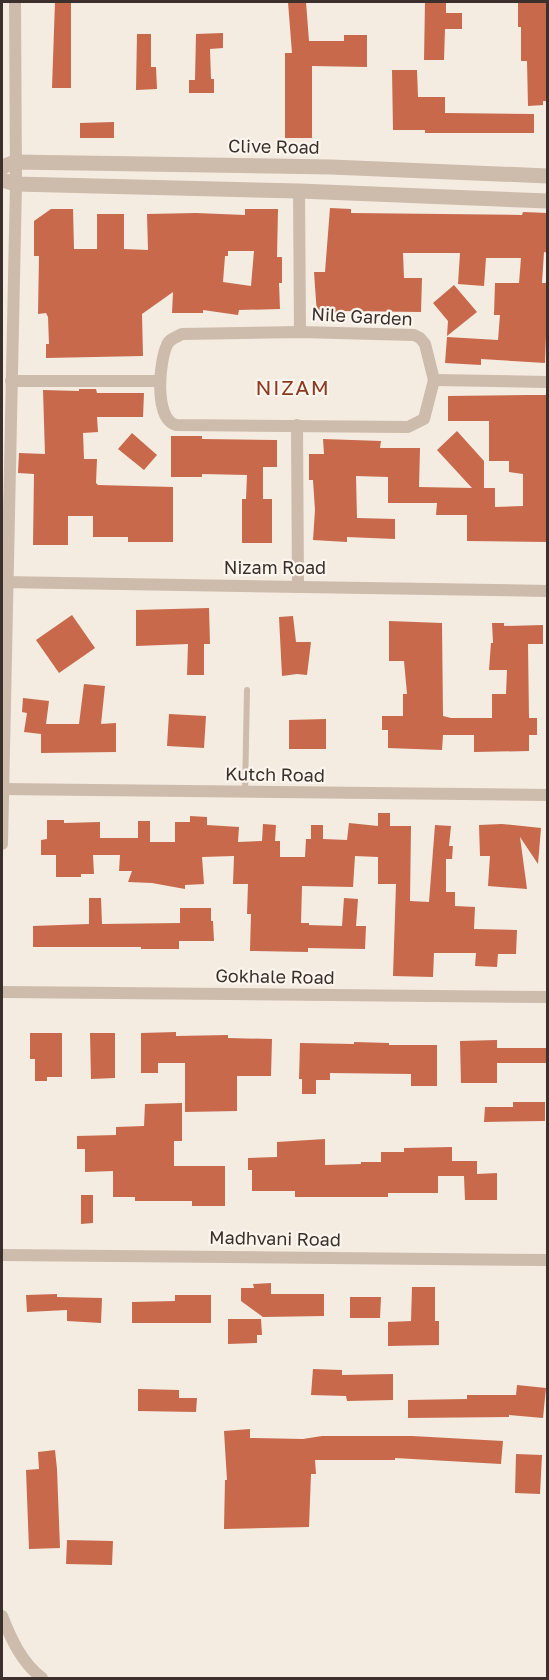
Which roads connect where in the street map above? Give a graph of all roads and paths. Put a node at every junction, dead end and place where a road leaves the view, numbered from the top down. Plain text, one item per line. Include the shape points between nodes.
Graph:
1 (15, 2) edge
2 (8, 165) edge
3 (331, 167) junction
4 (548, 176) edge
5 (9, 182) edge
6 (299, 191) junction
7 (332, 192) junction
8 (548, 201) edge
9 (7, 291) edge
10 (300, 332) junction
11 (434, 380) junction
12 (11, 381) junction
13 (159, 381) junction
14 (548, 382) edge
15 (297, 425) junction
16 (4, 582) edge
17 (298, 586) junction
18 (548, 591) edge
19 (247, 690) dead end
20 (2, 789) edge
21 (245, 792) junction
22 (548, 795) edge
23 (2, 844) edge
24 (2, 992) edge
25 (548, 997) edge
26 (2, 1255) edge
27 (548, 1260) edge
28 (2, 1616) edge
29 (42, 1678) edge

1 - 2 street
2 - 3 street, Clive Road
2 - 5 street
3 - 4 street, Clive Road
3 - 7 street
5 - 6 street
5 - 9 street
6 - 7 street
6 - 10 street
7 - 8 street
9 - 12 street
10 - 11 street, Nile Garden via 414,335 425,344
10 - 13 street, Nile Garden via 182,334 167,343
11 - 14 street
11 - 15 street, Nile Garden via 424,419 408,427
12 - 13 street
12 - 16 street
13 - 15 street, Nile Garden via 169,424
15 - 17 street
16 - 17 street, Nizam Road
16 - 20 street
17 - 18 street, Nizam Road
19 - 21 lane
20 - 21 street, Kutch Road
20 - 23 street
21 - 22 street, Kutch Road
24 - 25 street, Gokhale Road
26 - 27 street, Madhvani Road
28 - 29 street via 11,1639

